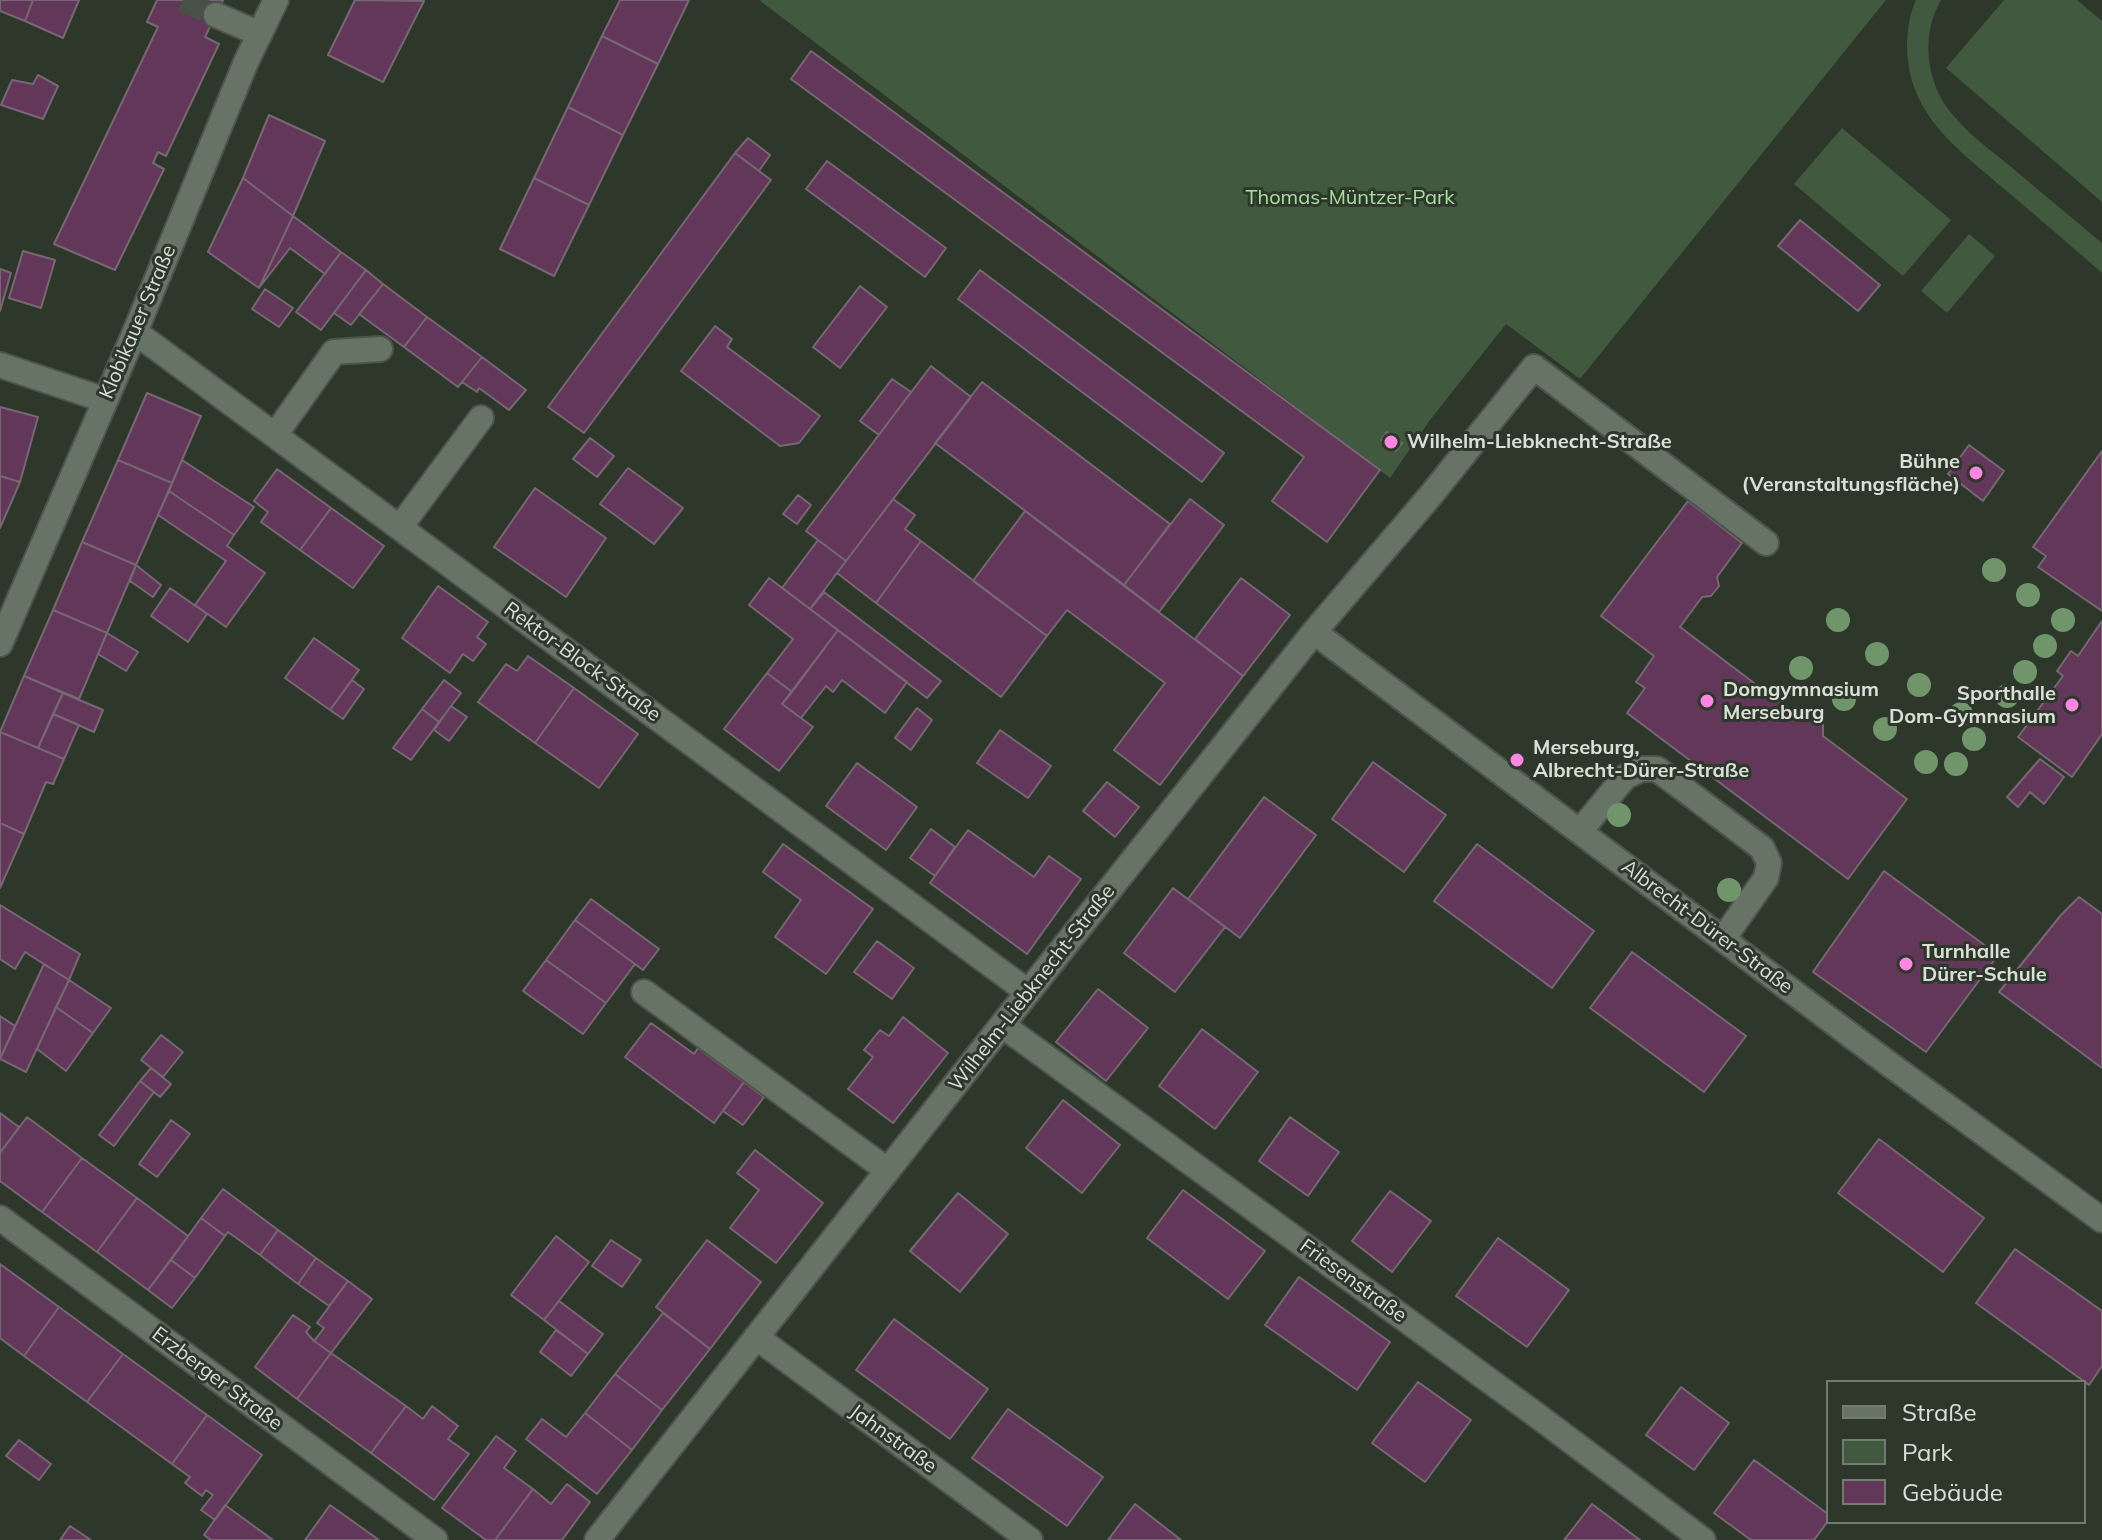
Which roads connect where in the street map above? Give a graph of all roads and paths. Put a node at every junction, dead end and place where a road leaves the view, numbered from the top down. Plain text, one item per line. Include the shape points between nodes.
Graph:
1 (276, 0) edge
2 (216, 15) tunnel mouth
3 (260, 34) junction
4 (135, 332) junction
5 (380, 349) dead end
6 (0, 365) edge
7 (105, 400) junction
8 (481, 418) dead end
9 (275, 435) junction
10 (400, 527) junction
11 (1766, 543) dead end
12 (1314, 632) junction
13 (0, 644) edge
14 (1580, 831) junction
15 (1723, 939) junction
16 (644, 992) dead end
17 (1028, 992) junction
18 (1002, 1025) junction
19 (887, 1170) junction
20 (0, 1218) edge
21 (2102, 1220) edge
22 (756, 1337) junction
23 (435, 1540) edge
24 (597, 1540) edge
25 (1030, 1540) edge
26 (1703, 1540) edge

1 - 3 street, Klobikauer Straße
2 - 3 street
3 - 4 street, Klobikauer Straße
4 - 7 street, Klobikauer Straße
4 - 9 street, Rektor-Block-Straße
5 - 9 street via 334,352
6 - 7 street
7 - 13 street, Klobikauer Straße
8 - 10 street
9 - 10 street, Rektor-Block-Straße
10 - 17 street, Rektor-Block-Straße
11 - 12 street, Wilhelm-Liebknecht-Straße via 1534,367
12 - 14 street, Albrecht-Dürer-Straße
12 - 17 street, Wilhelm-Liebknecht-Straße
14 - 15 street, Albrecht-Dürer-Straße
14 - 15 street via 1625,777 1657,769 1762,848 1769,863 1766,878
15 - 21 street, Albrecht-Dürer-Straße
16 - 19 street
17 - 18 street, Wilhelm-Liebknecht-Straße
18 - 19 street, Wilhelm-Liebknecht-Straße
18 - 26 street, Friesenstraße
19 - 22 street, Wilhelm-Liebknecht-Straße
20 - 23 street, Erzberger Straße
22 - 24 street, Wilhelm-Liebknecht-Straße
22 - 25 street, Jahnstraße

